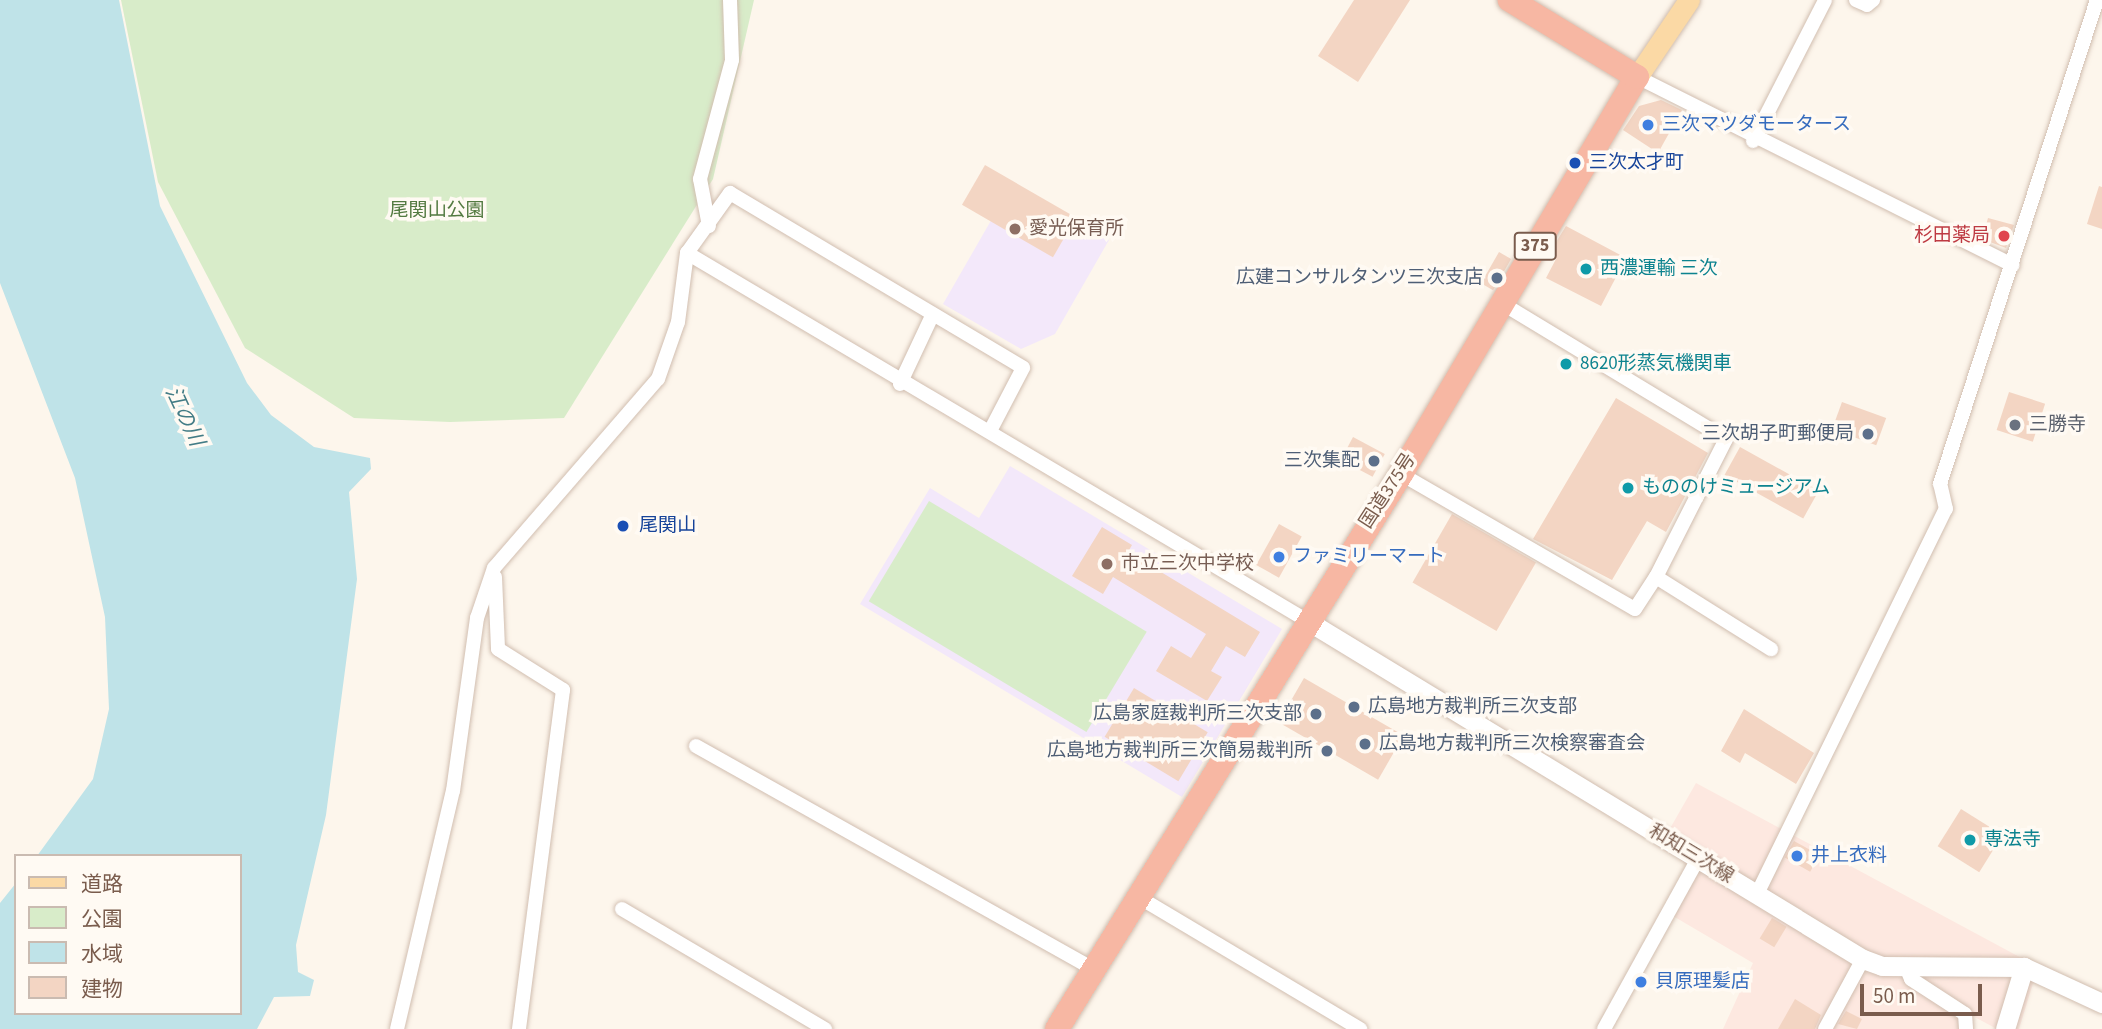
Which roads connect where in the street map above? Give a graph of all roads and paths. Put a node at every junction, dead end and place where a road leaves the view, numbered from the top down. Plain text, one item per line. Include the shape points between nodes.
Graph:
1 (730, 0) edge
2 (1510, 0) edge
3 (1689, 0) edge
4 (1825, 0) edge
5 (1856, 0) edge
6 (1873, 0) edge
7 (2097, 0) edge
8 (1637, 77) junction
9 (1753, 141) junction
10 (709, 226) junction
11 (687, 253) junction
12 (2013, 265) junction
13 (1500, 302) junction
14 (933, 314) junction
15 (900, 384) junction
16 (989, 430) junction
17 (1401, 474) junction
18 (494, 568) junction
19 (1656, 577) junction
20 (1306, 620) junction
21 (1770, 649) dead end
22 (696, 746) dead end
23 (1698, 859) junction
24 (1758, 892) junction
25 (1137, 897) junction
26 (622, 909) dead end
27 (1863, 959) junction
28 (1906, 967) junction
29 (2024, 967) junction
30 (1093, 969) junction
31 (2102, 1003) edge
32 (397, 1029) edge
33 (520, 1029) edge
34 (824, 1029) edge
35 (1056, 1029) edge
36 (1360, 1029) edge
37 (1604, 1029) edge
38 (1825, 1029) edge
39 (1966, 1029) edge
40 (2005, 1029) edge

1 - 10 street via 732,60 700,179
2 - 8 highway
3 - 8 main road
4 - 9 street
5 - 6 street via 1867,5
7 - 12 street
8 - 9 street
8 - 13 highway, 国道375号 / 375
9 - 12 street
10 - 11 street
10 - 14 street via 730,193
11 - 15 street
11 - 18 street via 678,322 658,379
12 - 24 street via 1940,484 1946,509
13 - 17 highway, 国道375号 / 375
13 - 19 street via 1726,439
14 - 15 street
14 - 16 street via 1023,368
15 - 16 street
16 - 20 street
17 - 19 street via 1635,609
17 - 20 highway, 国道375号 / 375
18 - 32 street via 477,618 453,791
18 - 33 street via 498,649 564,690
19 - 21 street
20 - 23 main road, 和知三次線
20 - 25 highway, 国道375号 / 375
22 - 30 street
23 - 24 main road, 和知三次線
23 - 37 street
24 - 27 main road, 和知三次線
25 - 30 highway, 国道375号 / 375
25 - 36 street
26 - 34 street
27 - 28 main road, 和知三次線
27 - 38 street
28 - 29 main road, 和知三次線
28 - 39 street via 1911,979 1965,1014
29 - 31 main road, 和知三次線
29 - 40 main road
30 - 35 highway, 国道375号 / 375

